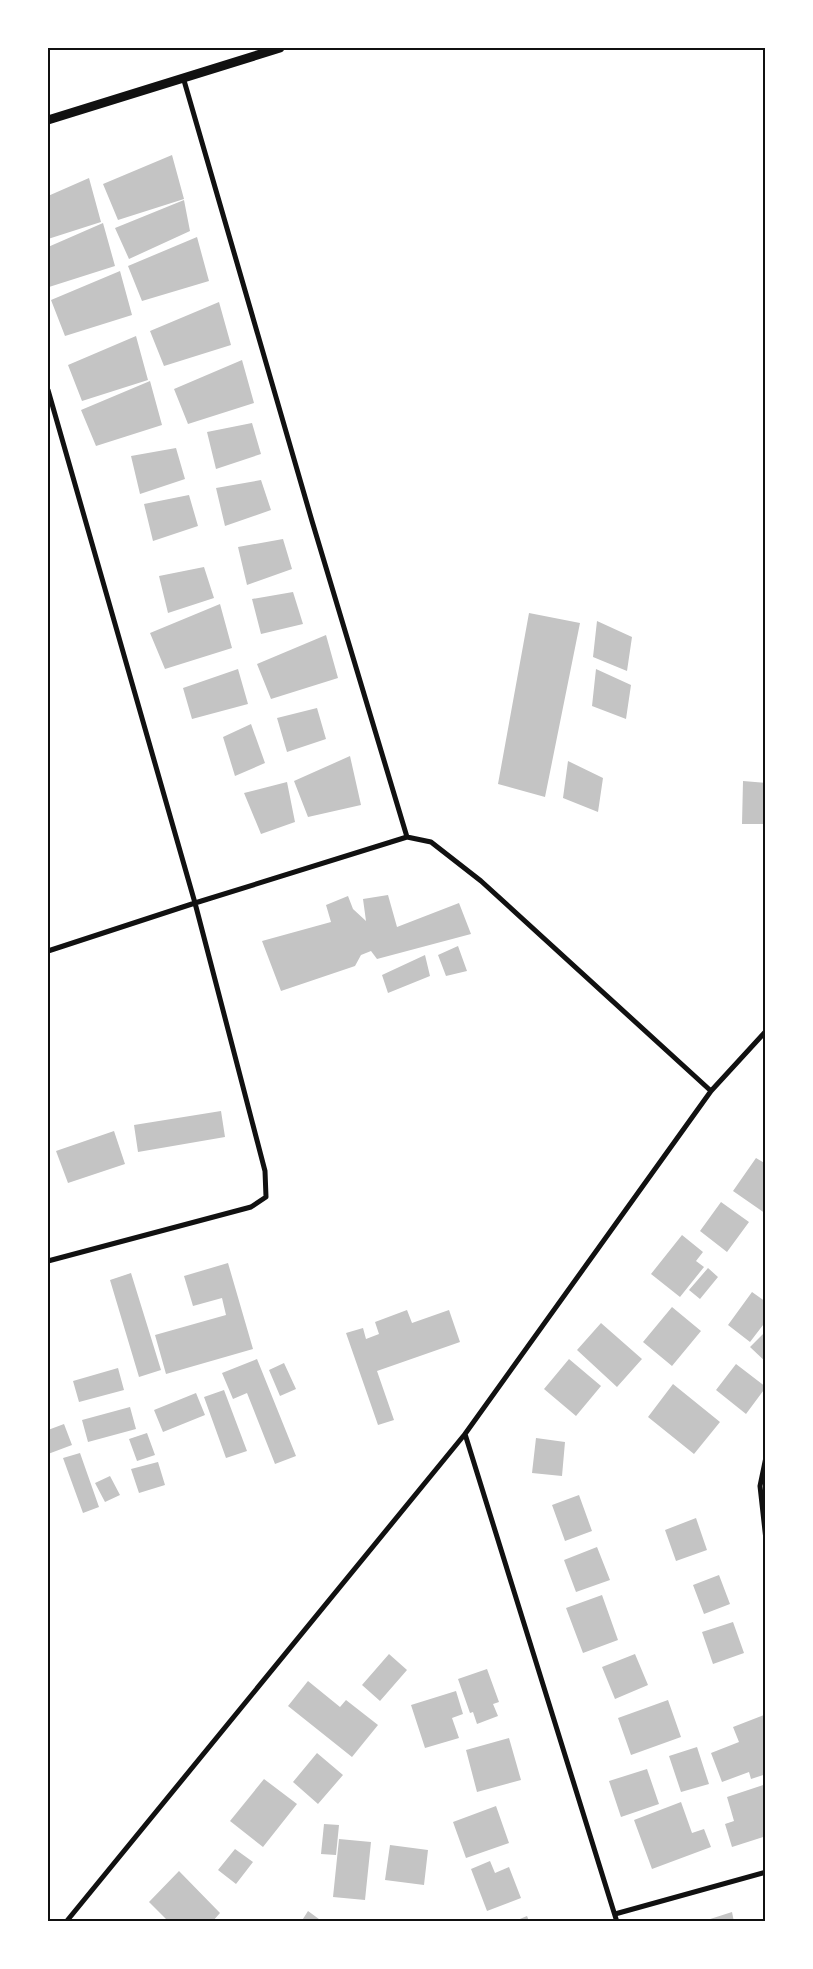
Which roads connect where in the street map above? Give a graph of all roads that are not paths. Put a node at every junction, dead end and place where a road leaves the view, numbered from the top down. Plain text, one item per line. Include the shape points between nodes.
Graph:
1 (280, 48) edge
2 (183, 77) junction
3 (48, 120) edge
4 (48, 390) edge
5 (407, 837) junction
6 (195, 903) junction
7 (48, 951) edge
8 (766, 1031) edge
9 (711, 1091) junction
10 (48, 1261) edge
11 (465, 1434) junction
12 (766, 1457) edge
13 (766, 1540) edge
14 (766, 1872) edge
15 (615, 1914) junction
16 (66, 1922) edge
17 (617, 1922) edge

1 - 2 street
2 - 3 street
2 - 5 street
4 - 6 street
5 - 6 street
5 - 9 street via 432,842 481,881
6 - 7 street
6 - 10 street via 265,1171 266,1197 251,1207
8 - 9 street
9 - 11 street
11 - 15 street
11 - 16 street
12 - 13 street via 760,1486
14 - 15 street
15 - 17 street

